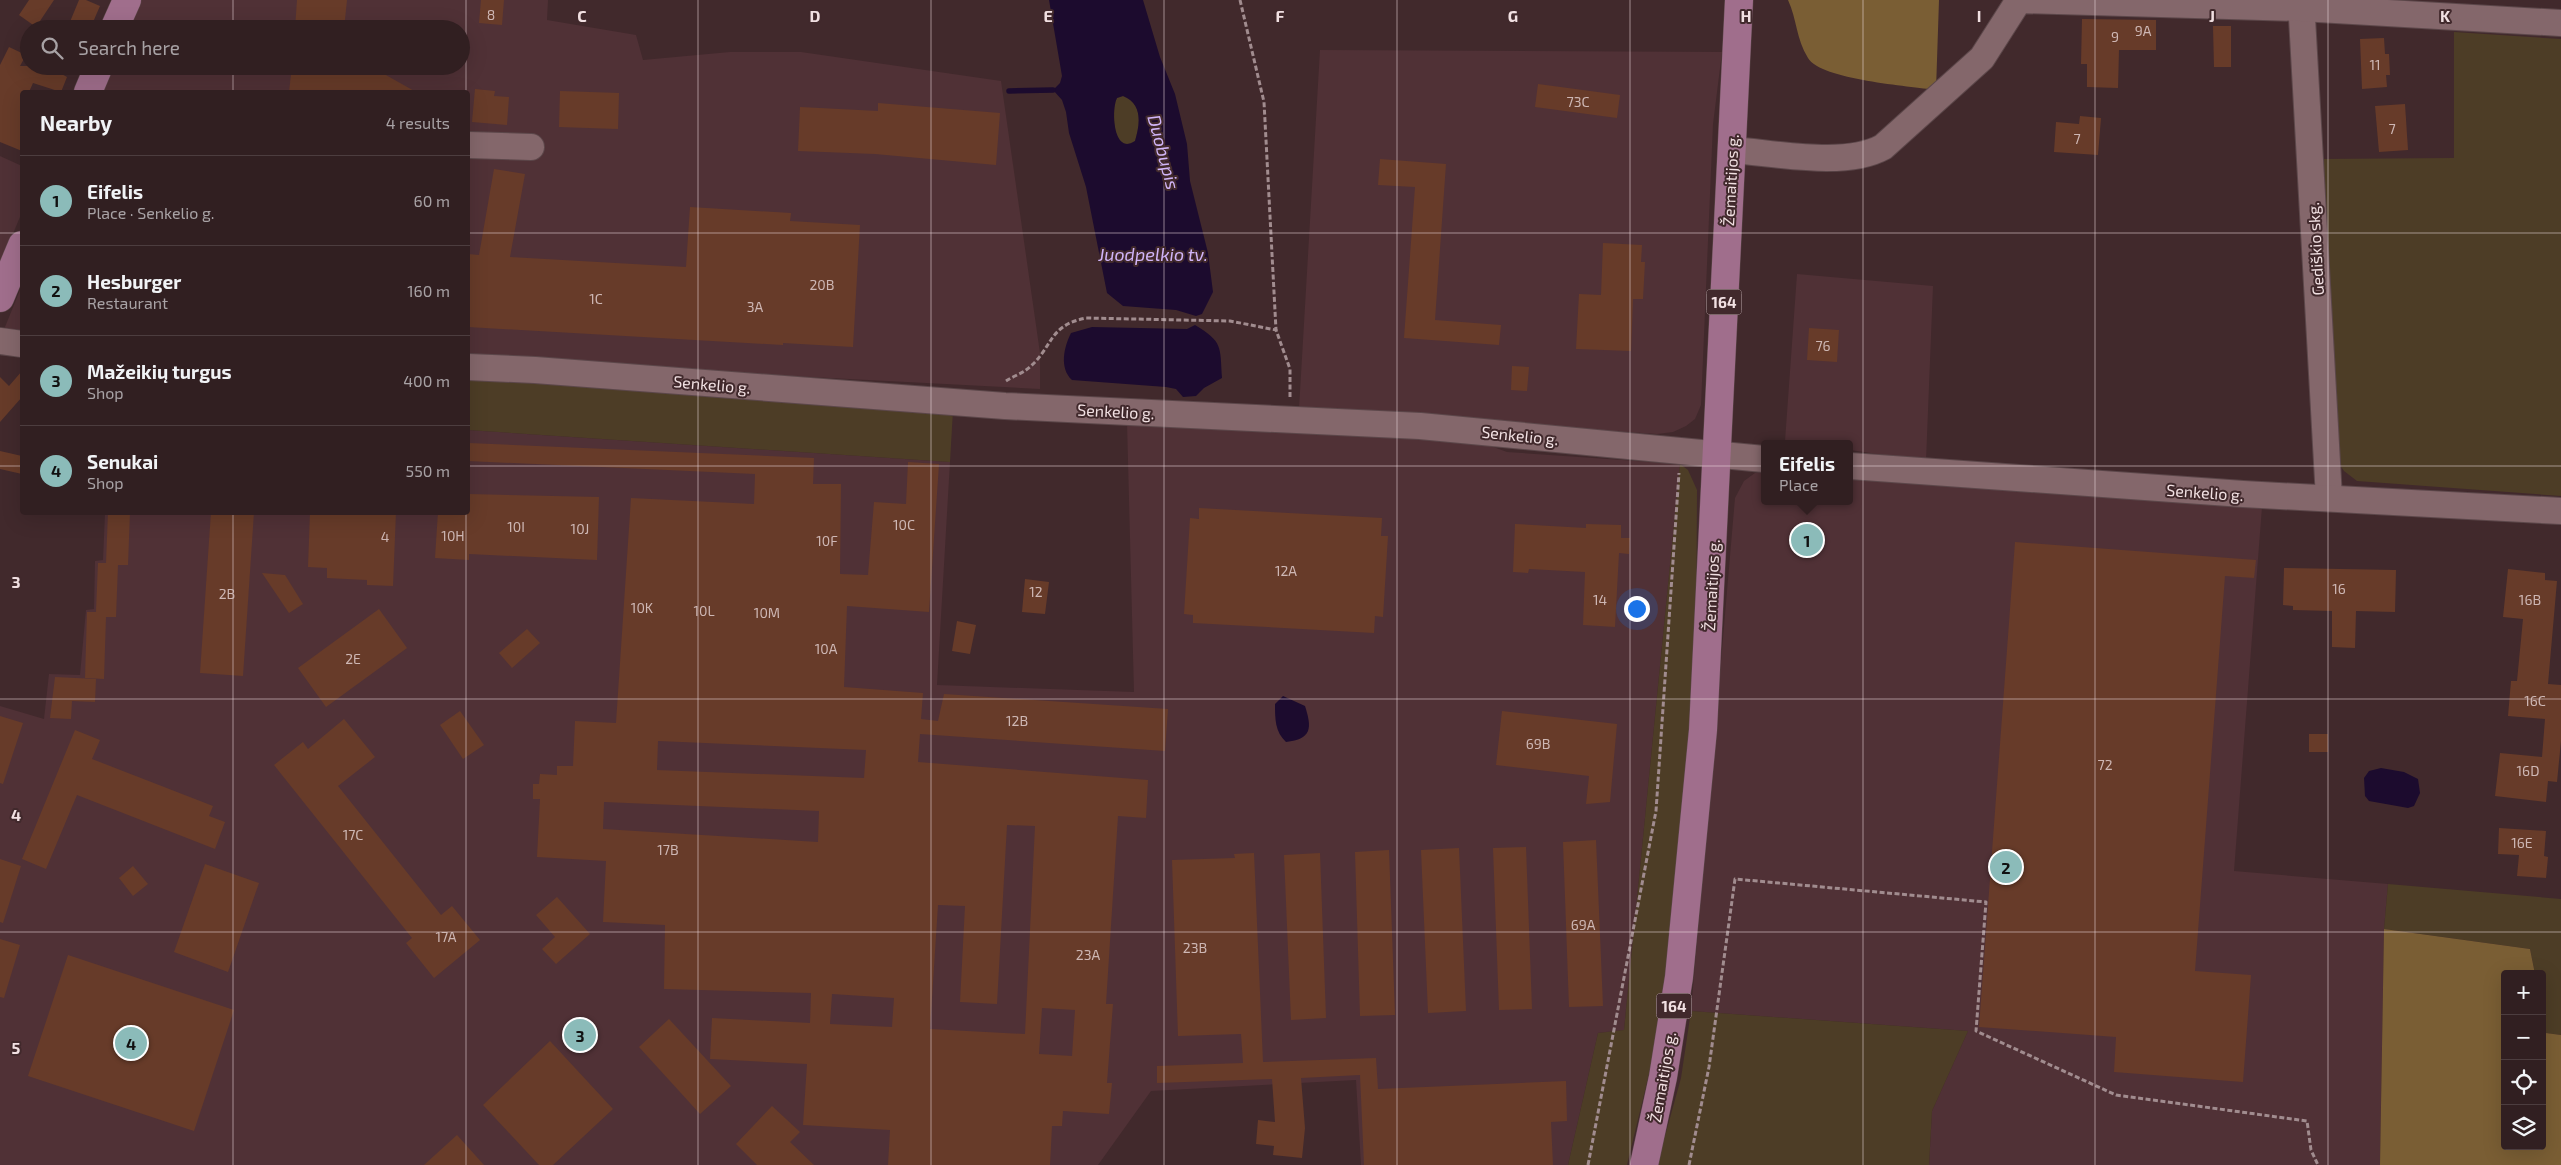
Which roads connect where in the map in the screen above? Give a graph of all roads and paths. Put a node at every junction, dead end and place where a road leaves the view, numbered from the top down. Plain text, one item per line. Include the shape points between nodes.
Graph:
1 (126, 0) edge
2 (1240, 0) edge
3 (1739, 0) edge
4 (2301, 4) edge
5 (118, 20) edge
6 (2561, 22) edge
7 (95, 75) edge
8 (89, 90) edge
9 (470, 145) edge
10 (531, 147) dead end
11 (1732, 150) junction
12 (20, 250) edge
13 (0, 298) edge
14 (1276, 330) junction
15 (0, 341) edge
16 (20, 344) edge
17 (470, 367) edge
18 (1006, 381) dead end
19 (1290, 420) junction
20 (1680, 451) junction
21 (1717, 455) junction
22 (1761, 458) edge
23 (1853, 466) edge
24 (2329, 498) junction
25 (2561, 511) edge
26 (1588, 1165) edge
27 (1644, 1165) edge
28 (1689, 1165) edge
29 (2318, 1165) edge

1 - 5 main road
2 - 14 path via 1264,102
3 - 11 main road, Žemaitijos g. / 164
4 - 6 street
4 - 11 street via 2019,0 1982,58 1883,147 1870,154 1838,158
4 - 24 street, Gediškio skg.
7 - 8 main road
9 - 10 street
11 - 21 main road, Žemaitijos g. / 164
12 - 13 main road
14 - 18 path via 1230,321 1072,320 1060,327 1027,370
14 - 19 path via 1290,369
15 - 16 street
17 - 19 street, Senkelio g. via 995,405
19 - 20 street, Senkelio g. via 1420,426
20 - 21 street, Senkelio g.
20 - 26 path via 1656,811
21 - 22 street, Senkelio g.
21 - 27 main road, Žemaitijos g. / 164 via 1703,730 1686,921 1663,1077
23 - 24 street, Senkelio g.
24 - 25 street, Senkelio g.
28 - 29 path via 1709,1067 1735,879 1986,902 1976,1030 2116,1095 2307,1121 2311,1150

